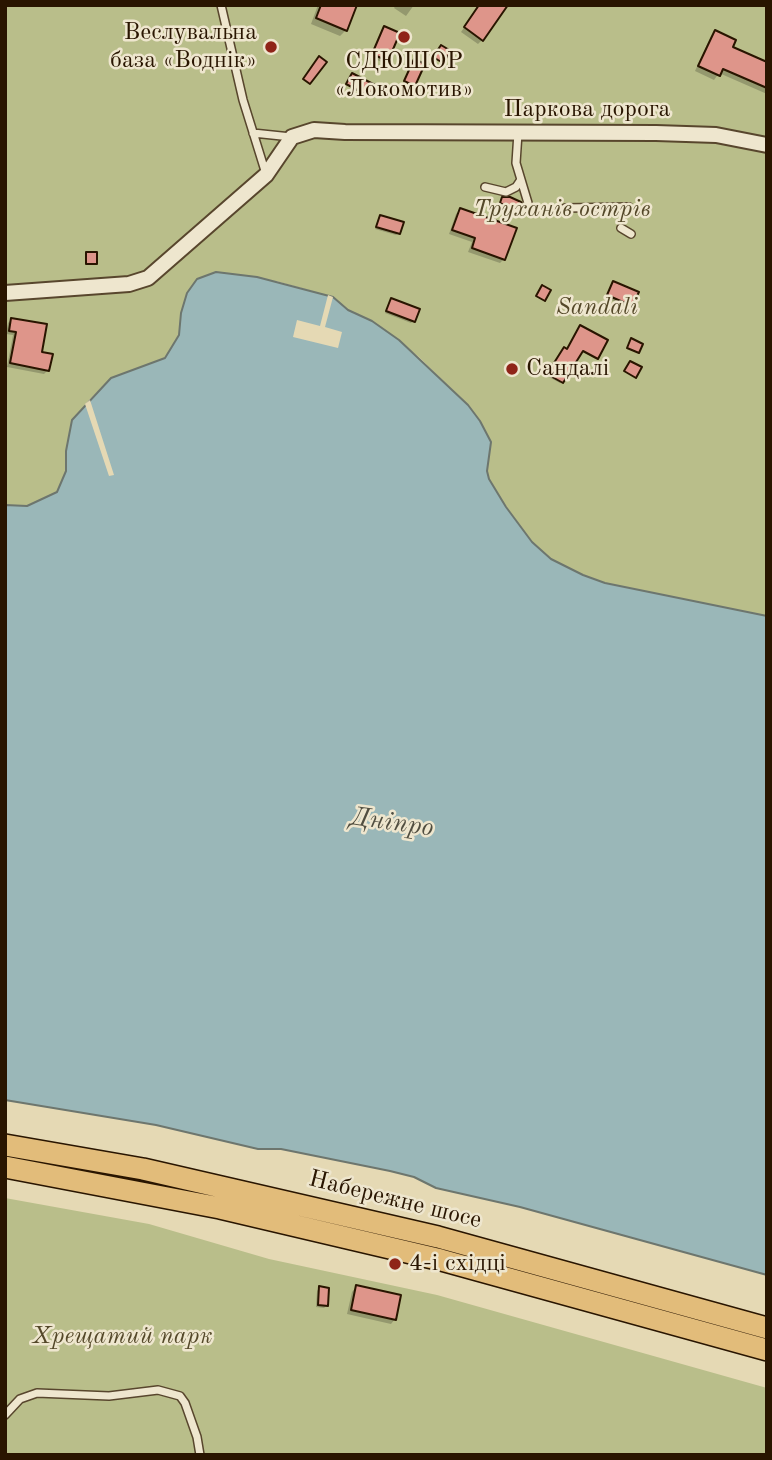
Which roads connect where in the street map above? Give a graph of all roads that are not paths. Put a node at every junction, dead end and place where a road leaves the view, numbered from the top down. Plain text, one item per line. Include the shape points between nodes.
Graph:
1 (220, 5) edge
2 (518, 132) junction
3 (253, 133) junction
4 (292, 137) junction
5 (767, 145) edge
6 (266, 175) junction
7 (520, 181) junction
8 (485, 187) dead end
9 (528, 203) dead end
10 (565, 208) dead end
11 (629, 208) dead end
12 (621, 228) dead end
13 (631, 234) dead end
14 (5, 293) edge
15 (5, 1145) edge
16 (5, 1167) edge
17 (767, 1328) edge
18 (767, 1350) edge
19 (5, 1415) edge
20 (200, 1455) edge

1 - 3 lane
2 - 4 street, Паркова дорога via 314,130
2 - 5 street, Паркова дорога via 716,135
2 - 7 lane
3 - 4 lane
3 - 6 lane
4 - 6 street
6 - 14 street via 148,278 129,284
7 - 8 lane via 506,192
7 - 9 lane
10 - 11 lane
12 - 13 lane
15 - 17 main road, Набережне шосе via 143,1169 438,1237
16 - 18 main road, Набережне шосе via 173,1198 441,1259
19 - 20 lane via 20,1399 37,1392 109,1396 158,1390 185,1402

